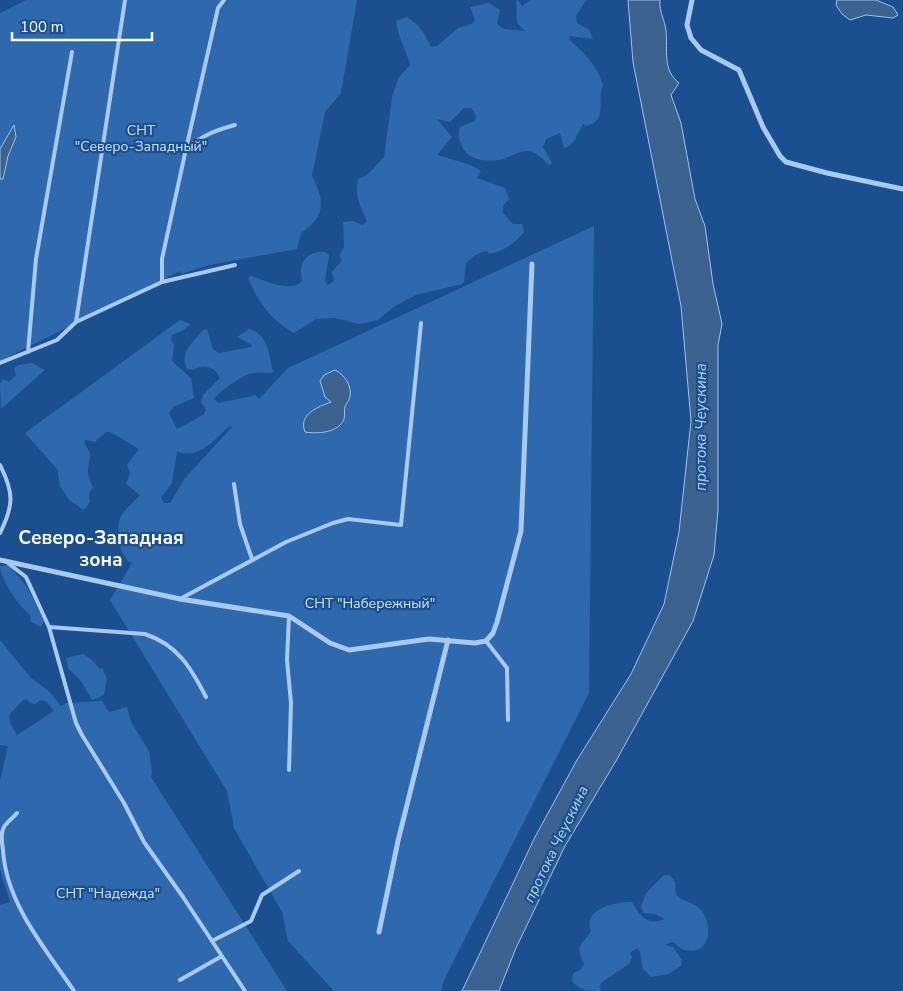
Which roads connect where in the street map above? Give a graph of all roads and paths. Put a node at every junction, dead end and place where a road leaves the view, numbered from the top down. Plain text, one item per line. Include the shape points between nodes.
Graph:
1 (125, 0) edge
2 (224, 0) edge
3 (692, 0) edge
4 (72, 52) dead end
5 (235, 125) dead end
6 (186, 149) junction
7 (903, 189) edge
8 (234, 264) dead end
9 (532, 264) dead end
10 (162, 282) junction
11 (76, 322) junction
12 (421, 323) dead end
13 (28, 352) junction
14 (0, 363) edge
15 (0, 465) edge
16 (234, 484) dead end
17 (0, 533) edge
18 (252, 559) junction
19 (2, 560) edge
20 (180, 599) junction
21 (290, 616) junction
22 (49, 627) junction
23 (448, 640) junction
24 (486, 641) junction
25 (206, 697) dead end
26 (508, 720) dead end
27 (289, 770) dead end
28 (17, 814) dead end
29 (299, 871) dead end
30 (379, 932) dead end
31 (212, 941) junction
32 (222, 956) junction
33 (180, 980) dead end
34 (74, 991) edge
35 (244, 991) edge

1 - 11 lane
2 - 6 lane via 218,8
3 - 7 street via 687,25 691,38 701,50 739,70 764,127 786,162
4 - 13 lane via 36,259
5 - 6 lane via 198,139
6 - 10 lane via 162,259
8 - 10 lane
9 - 24 street via 521,532 493,633
10 - 11 lane
11 - 13 lane via 57,340
12 - 18 lane via 401,525 348,520 333,523
13 - 14 lane
15 - 17 lane via 12,497 9,516
16 - 18 lane via 240,524
18 - 20 lane
19 - 20 street
19 - 22 lane via 26,577
20 - 21 street
21 - 23 street via 330,643 348,650 429,639
21 - 27 lane via 287,660 291,702
22 - 25 lane via 145,634 158,638 183,656
22 - 31 lane via 82,735 144,842
23 - 24 street
23 - 30 street
24 - 26 lane via 507,668
28 - 34 lane via 4,826 1,834 6,876 17,904
29 - 31 lane via 262,895 250,922
31 - 32 lane
32 - 33 lane
32 - 35 lane

